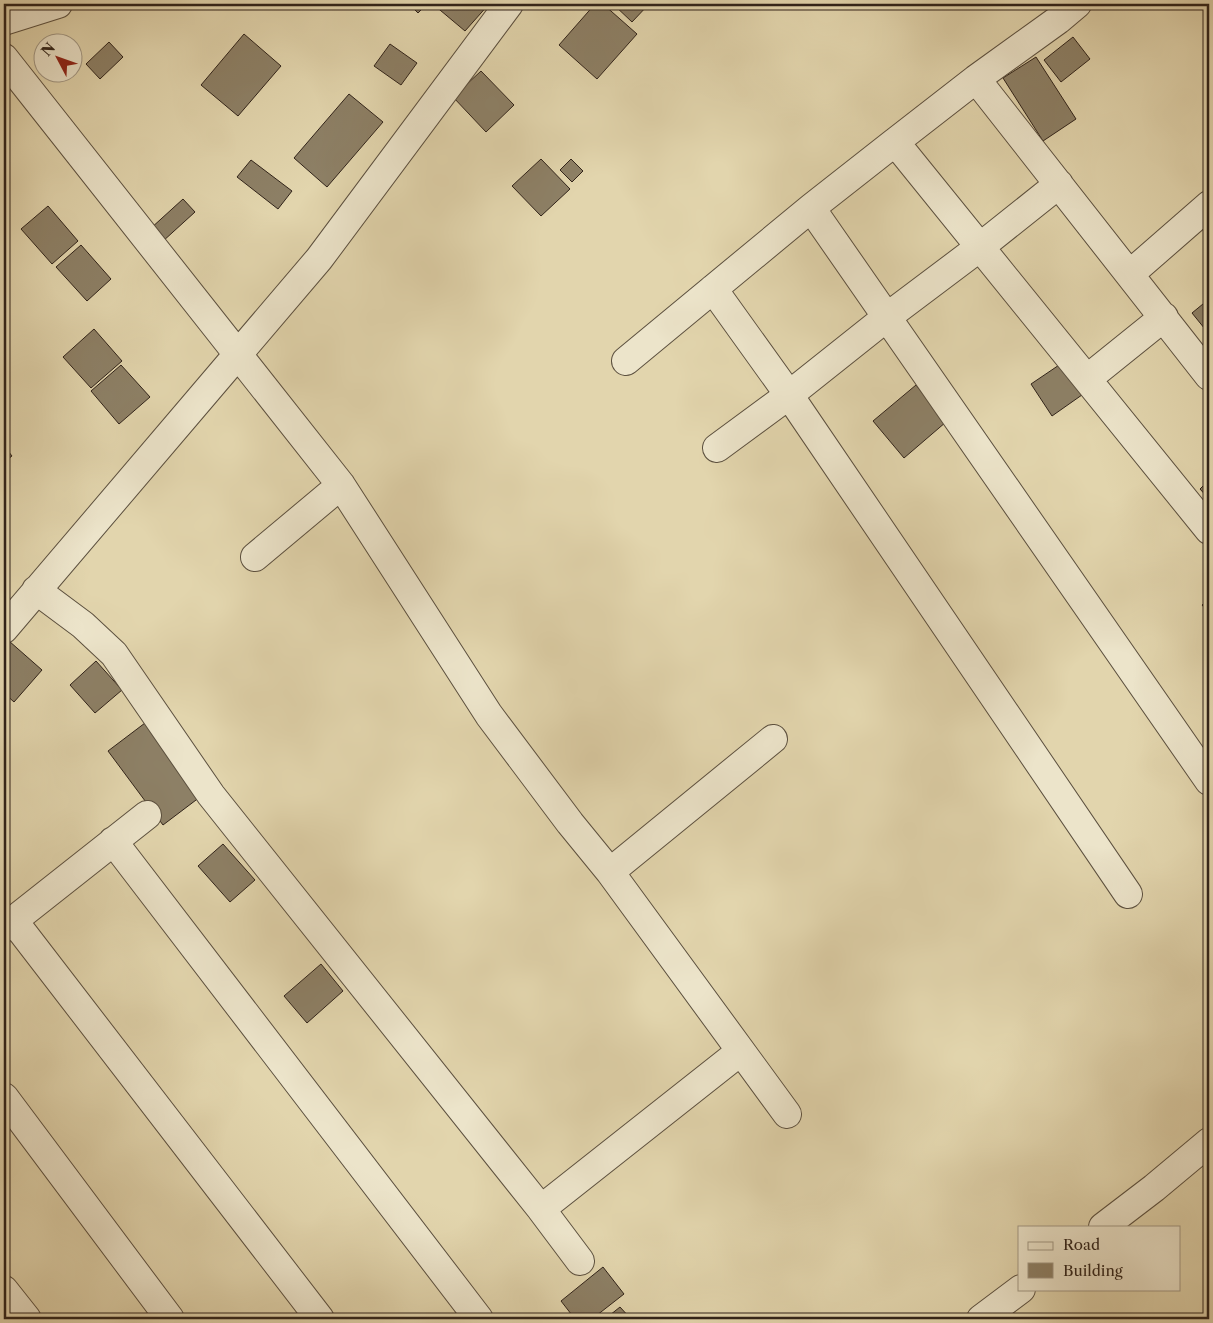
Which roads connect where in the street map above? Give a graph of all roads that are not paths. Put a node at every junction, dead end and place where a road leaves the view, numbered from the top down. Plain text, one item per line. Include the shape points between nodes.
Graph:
1 (58, 4) edge
2 (509, 4) edge
3 (1077, 4) edge
4 (4, 21) edge
5 (4, 58) edge
6 (976, 80) junction
7 (895, 142) junction
8 (1059, 184) junction
9 (1209, 205) edge
10 (811, 208) junction
11 (980, 247) junction
12 (1130, 274) junction
13 (713, 289) junction
14 (887, 317) junction
15 (1164, 317) junction
16 (237, 355) junction
17 (626, 361) dead end
18 (1209, 376) edge
19 (1086, 379) junction
20 (789, 395) junction
21 (717, 448) dead end
22 (341, 485) junction
23 (1209, 530) edge
24 (256, 556) dead end
25 (36, 590) junction
26 (4, 629) edge
27 (773, 739) dead end
28 (1209, 781) edge
29 (148, 815) dead end
30 (113, 841) junction
31 (610, 872) junction
32 (1128, 894) dead end
33 (9, 924) edge
34 (741, 1051) junction
35 (4, 1097) edge
36 (787, 1114) dead end
37 (1209, 1142) edge
38 (541, 1209) junction
39 (1104, 1226) edge
40 (580, 1262) dead end
41 (4, 1290) edge
42 (1020, 1290) edge
43 (27, 1319) edge
44 (170, 1319) edge
45 (320, 1319) edge
46 (479, 1319) edge
47 (981, 1319) edge

1 - 4 street
2 - 16 street via 319,259
3 - 6 street
5 - 16 street
6 - 7 street
6 - 8 street
7 - 10 street
7 - 11 street
8 - 11 street
8 - 12 street
9 - 12 street
10 - 13 street
10 - 14 street
11 - 14 street
11 - 19 street
12 - 15 street
13 - 17 street
13 - 20 street
14 - 20 street
14 - 28 street
15 - 18 street
15 - 19 street
16 - 22 street
16 - 25 street
19 - 23 street
20 - 21 street
20 - 32 street
22 - 24 street
22 - 31 street via 489,715
25 - 26 street
25 - 38 street via 83,625 114,654 211,795
27 - 31 street
29 - 30 street
30 - 33 street
30 - 46 street
31 - 34 street
33 - 45 street
34 - 36 street
34 - 38 street
35 - 44 street
37 - 39 street
38 - 40 street
41 - 43 street
42 - 47 street

